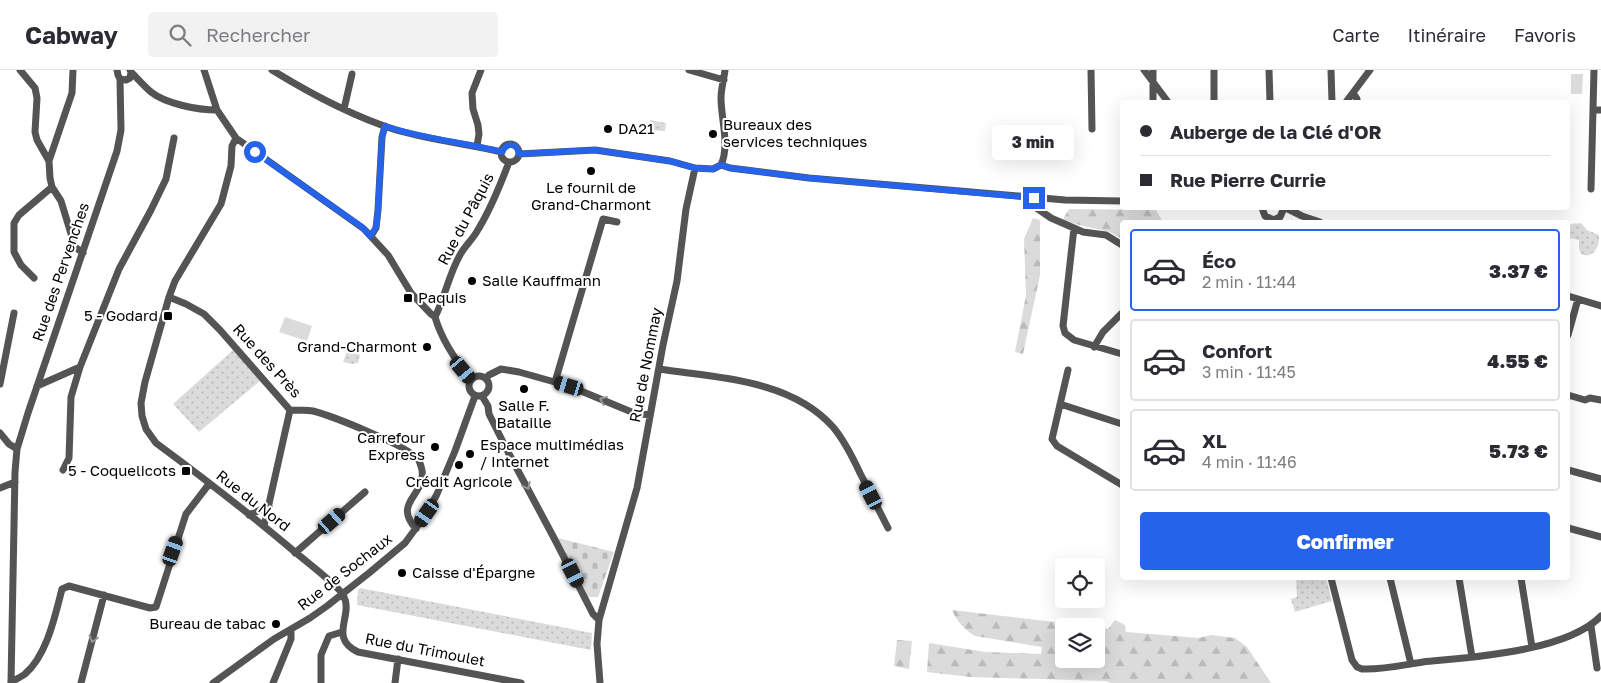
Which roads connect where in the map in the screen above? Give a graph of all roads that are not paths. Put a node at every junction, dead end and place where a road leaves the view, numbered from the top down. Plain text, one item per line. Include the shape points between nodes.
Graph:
1 (20, 70) edge
2 (73, 70) edge
3 (117, 70) edge
4 (204, 70) edge
5 (272, 70) edge
6 (481, 70) edge
7 (689, 70) edge
8 (725, 70) edge
9 (1091, 70) edge
10 (1144, 70) edge
11 (1153, 70) edge
12 (1214, 70) edge
13 (1269, 70) edge
14 (1331, 70) edge
15 (1370, 70) edge
16 (1594, 70) edge
17 (131, 71) edge
18 (352, 74) dead end
19 (120, 79) junction
20 (724, 80) junction
21 (1153, 82) junction
22 (1353, 93) junction
23 (1153, 100) edge
24 (1166, 100) edge
25 (1214, 100) edge
26 (1270, 100) edge
27 (1332, 100) edge
28 (1348, 100) edge
29 (1357, 100) edge
30 (344, 109) junction
31 (218, 110) junction
32 (1597, 110) edge
33 (385, 126) junction
34 (1092, 129) dead end
35 (174, 138) dead end
36 (236, 138) junction
37 (476, 146) junction
38 (502, 152) junction
39 (519, 154) junction
40 (49, 161) junction
41 (509, 162) junction
42 (721, 165) junction
43 (695, 168) junction
44 (52, 187) junction
45 (1591, 189) dead end
46 (1034, 198) junction
47 (1120, 201) edge
48 (1261, 210) edge
49 (1283, 214) edge
50 (1271, 220) edge
51 (1314, 220) edge
52 (617, 222) dead end
53 (1074, 228) junction
54 (370, 236) junction
55 (1120, 244) edge
56 (83, 253) junction
57 (34, 278) dead end
58 (169, 297) junction
59 (1570, 297) edge
60 (1578, 299) junction
61 (1601, 306) edge
62 (14, 313) dead end
63 (1120, 315) edge
64 (436, 317) junction
65 (1570, 328) edge
66 (1094, 347) junction
67 (1120, 354) edge
68 (80, 367) junction
69 (658, 369) junction
70 (1068, 370) dead end
71 (486, 378) junction
72 (471, 379) junction
73 (555, 382) junction
74 (0, 384) edge
75 (37, 386) junction
76 (478, 396) junction
77 (1570, 396) edge
78 (1601, 400) edge
79 (1060, 404) junction
80 (290, 410) junction
81 (650, 415) junction
82 (1120, 423) edge
83 (0, 433) edge
84 (17, 448) junction
85 (63, 470) dead end
86 (1570, 471) edge
87 (1601, 479) edge
88 (15, 482) junction
89 (209, 484) junction
90 (1120, 484) edge
91 (0, 488) edge
92 (365, 492) dead end
93 (269, 506) junction
94 (249, 515) junction
95 (264, 526) junction
96 (888, 528) dead end
97 (416, 529) junction
98 (1570, 529) edge
99 (1601, 537) edge
100 (295, 552) junction
101 (1332, 580) edge
102 (1390, 580) edge
103 (1459, 580) edge
104 (1521, 580) edge
105 (343, 594) junction
106 (104, 595) junction
107 (1601, 616) edge
108 (599, 620) junction
109 (1591, 626) junction
110 (291, 630) junction
111 (342, 632) junction
112 (1532, 647) junction
113 (1472, 657) junction
114 (398, 659) junction
115 (1411, 664) junction
116 (1598, 668) dead end
117 (468, 673) junction
118 (11, 682) edge
119 (81, 683) edge
120 (213, 683) edge
121 (273, 683) edge
122 (321, 683) edge
123 (395, 683) edge
124 (469, 683) edge
125 (521, 683) edge
126 (600, 683) edge

1 - 40 street via 36,88 35,132
2 - 40 street via 72,93
3 - 19 street, Rue des Pervenches
4 - 31 street
5 - 30 street via 311,94
6 - 37 street via 472,93 479,134
7 - 20 street
8 - 20 street
9 - 34 street
10 - 21 street
11 - 21 street
12 - 25 street
13 - 26 street
14 - 27 street
15 - 22 street
16 - 32 street
17 - 19 street via 130,78
17 - 31 street via 151,92 164,100 204,110
18 - 30 street
19 - 56 street, Rue des Pervenches via 121,130 117,151
20 - 42 street via 721,99 725,144
21 - 23 street
21 - 24 street
22 - 28 street
22 - 29 street
30 - 33 street
31 - 36 street
32 - 45 street via 1593,121
33 - 37 street
33 - 54 street via 376,228
35 - 68 street via 166,179 118,269
36 - 54 street via 362,227
36 - 58 street via 221,204 175,281
37 - 38 street
38 - 39 street via 509,144 518,149
38 - 41 street
39 - 41 street via 514,162
39 - 43 street via 595,150
40 - 44 street
41 - 64 street, Rue du Pâquis via 476,234 460,255
42 - 43 street via 713,169
42 - 46 street via 809,178
43 - 69 street, Rue de Nommay via 677,281
44 - 56 street via 61,201 76,247
44 - 57 street via 14,223 14,252
46 - 47 street
46 - 53 street via 1035,207
48 - 50 street
49 - 51 street
52 - 73 street via 603,219
53 - 55 street via 1106,235
53 - 66 street via 1063,326 1068,337
54 - 64 street via 388,255 411,293
56 - 75 street, Rue des Pervenches
58 - 80 street, Rue des Près via 204,314
58 - 89 street, Rue du Nord via 141,403 142,416 156,443
59 - 60 street
60 - 61 street
60 - 65 street
62 - 74 street
63 - 66 street
64 - 72 street via 444,341
66 - 67 street
68 - 75 street
68 - 85 street via 71,397 69,458
69 - 81 street, Rue de Nommay
69 - 96 street via 756,384 786,394 816,411 834,428 851,454
70 - 79 street
71 - 72 street via 476,376
71 - 73 street via 501,369
71 - 76 street via 487,392
72 - 76 street via 470,390
81 -> 73 street via 634,413
75 - 84 street, Rue des Pervenches
76 - 97 street, Rue de Sochaux via 437,494
76 -> 108 street via 488,406 508,452
77 - 78 street
79 - 82 street
79 - 90 street via 1052,439 1057,446
80 - 93 street
80 - 97 street, Rue des Près via 312,411 339,419 399,446 417,458 422,479 407,511 409,521
81 - 108 street, Rue de Nommay via 637,488
83 - 84 street
84 - 88 street, Rue des Pervenches
86 - 87 street
88 - 91 street
88 - 118 street, Rue des Pervenches
89 - 94 street, Rue du Nord
89 - 106 street via 186,514 156,607
92 - 100 street
93 - 94 street
93 - 95 street
94 - 95 street, Rue du Nord
95 - 100 street, Rue du Nord
97 - 105 street, Rue de Sochaux via 402,546
98 - 99 street
100 - 105 street, Rue du Nord
101 - 115 street via 1352,660 1357,667
102 - 115 street
103 - 113 street
104 - 112 street
105 - 110 street, Rue de Sochaux
105 - 111 street via 346,603
106 - 118 street via 69,586 62,589 43,648 29,670
106 -> 119 street
107 - 109 street
108 - 126 street, Rue de Nommay
109 - 112 street
109 - 116 street
110 - 120 street, Rue de Sochaux
110 - 121 street via 291,639
111 - 114 street, Rue du Trimoulet via 352,649 358,652
111 - 122 street via 329,636 322,656
112 - 113 street
113 - 115 street
114 - 117 street, Rue du Trimoulet
114 - 123 street
117 - 124 street
117 - 125 street, Rue du Trimoulet

